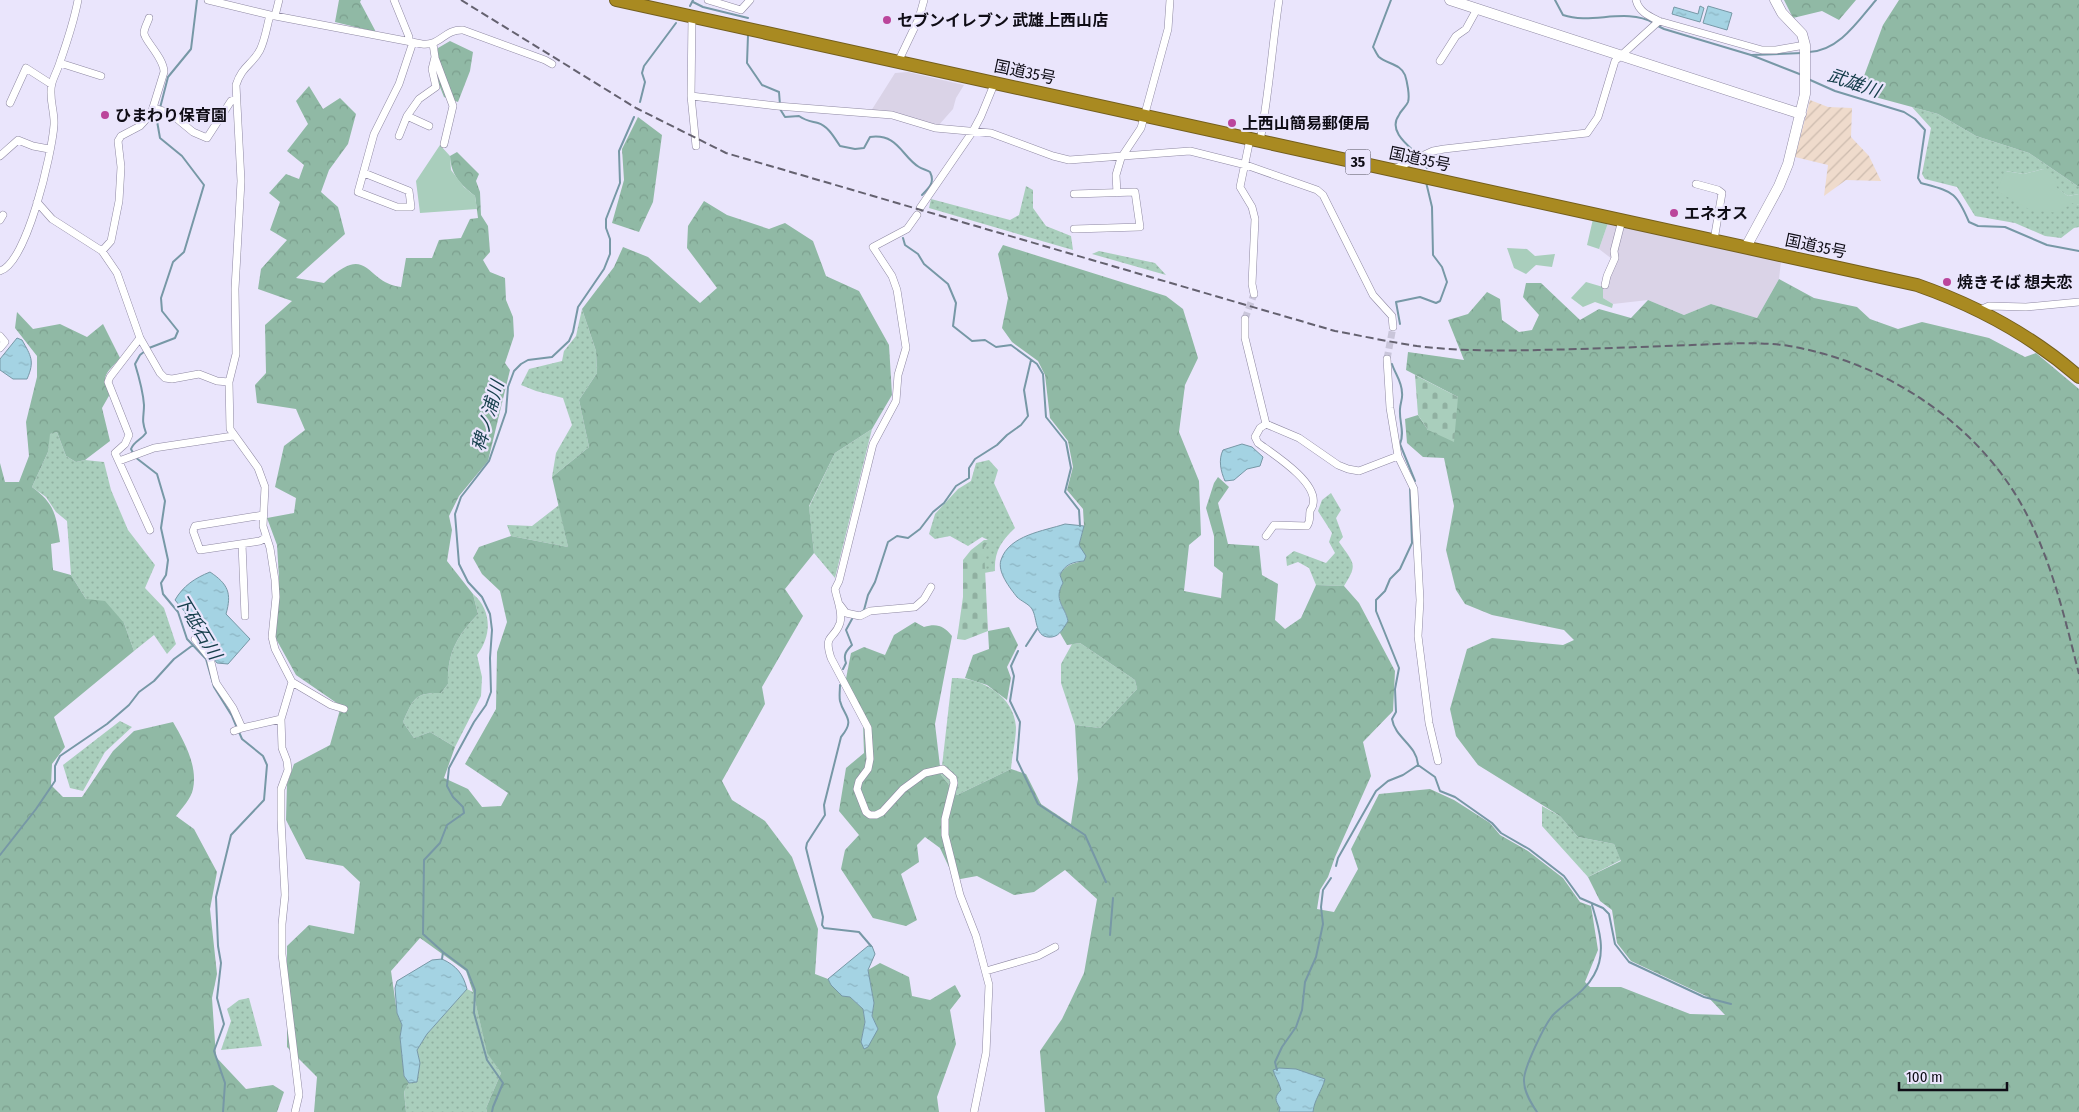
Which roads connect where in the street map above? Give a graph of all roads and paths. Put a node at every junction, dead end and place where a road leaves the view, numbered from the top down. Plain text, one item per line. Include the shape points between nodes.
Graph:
1 (78, 0) edge
2 (208, 0) edge
3 (279, 0) edge
4 (394, 0) edge
5 (616, 0) edge
6 (708, 0) edge
7 (750, 0) edge
8 (924, 0) edge
9 (1170, 0) edge
10 (1279, 0) edge
11 (1450, 0) edge
12 (1636, 0) edge
13 (1774, 0) edge
14 (1477, 9) junction
15 (272, 16) junction
16 (692, 17) junction
17 (149, 18) dead end
18 (1659, 21) junction
19 (411, 41) junction
20 (434, 44) junction
21 (1805, 50) junction
22 (1619, 56) junction
23 (435, 58) junction
24 (1440, 61) dead end
25 (898, 62) junction
26 (60, 64) junction
27 (552, 64) dead end
28 (101, 76) dead end
29 (995, 82) junction
30 (52, 84) junction
31 (692, 96) junction
32 (236, 99) junction
33 (10, 103) dead end
34 (154, 108) junction
35 (1801, 114) junction
36 (1144, 115) junction
37 (408, 116) junction
38 (429, 126) dead end
39 (973, 131) junction
40 (399, 136) dead end
41 (1255, 140) junction
42 (444, 144) dead end
43 (696, 146) dead end
44 (49, 149) junction
45 (0, 156) edge
46 (1121, 158) junction
47 (1246, 165) junction
48 (1392, 170) junction
49 (364, 173) junction
50 (1696, 184) dead end
51 (1117, 193) junction
52 (1074, 194) dead end
53 (37, 202) junction
54 (920, 208) dead end
55 (917, 215) dead end
56 (1622, 220) junction
57 (1074, 229) dead end
58 (1714, 240) junction
59 (1746, 247) junction
60 (102, 251) junction
61 (0, 271) edge
62 (1605, 285) dead end
63 (1254, 294) tunnel mouth
64 (2079, 302) edge
65 (1980, 310) junction
66 (1245, 319) tunnel mouth
67 (1393, 328) tunnel mouth
68 (0, 336) edge
69 (140, 338) junction
70 (0, 348) edge
71 (1387, 359) tunnel mouth
72 (2079, 377) edge
73 (229, 382) junction
74 (1266, 424) junction
75 (234, 436) junction
76 (1398, 456) junction
77 (119, 461) junction
78 (263, 515) junction
79 (150, 530) dead end
80 (1266, 536) dead end
81 (265, 538) junction
82 (242, 544) junction
83 (931, 587) dead end
84 (840, 605) junction
85 (245, 616) dead end
86 (195, 639) dead end
87 (292, 682) junction
88 (344, 709) dead end
89 (282, 719) junction
90 (242, 728) junction
91 (234, 731) dead end
92 (1438, 761) dead end
93 (1055, 947) dead end
94 (986, 971) junction
95 (295, 1112) edge
96 (974, 1112) edge

1 - 26 street
2 - 15 street
3 - 15 street
4 - 19 street
5 - 16 highway, 国道35号 / 35
6 - 7 street via 741,10
8 - 25 street
9 - 36 street via 1168,29
10 - 41 street via 1268,99
11 - 14 street
12 - 18 street via 1643,13
13 - 21 street via 1802,34
14 - 22 street
14 - 24 street via 1466,29 1456,36
15 - 19 street
15 - 32 street via 261,48 240,72
16 - 25 highway, 国道35号 / 35
16 - 31 street
17 - 34 street via 144,37 155,48 164,68
18 - 21 street via 1762,50
18 - 22 street
19 - 20 street
19 - 49 street via 398,84 374,134
20 - 23 street
20 - 27 street via 450,32 463,30
21 - 35 street via 1805,91
22 - 35 street
22 - 48 street via 1598,117 1588,132 1433,151
23 - 37 street via 432,69 436,87 419,99
23 - 42 street via 453,106
25 - 29 highway, 国道35号 / 35
26 - 28 street
26 - 30 street
29 - 36 highway, 国道35号 / 35
29 - 39 street
30 - 33 street via 26,68
30 - 44 street via 54,125
31 - 39 street via 892,115 936,128
31 - 43 street
32 - 34 street via 231,101 207,138 193,132 170,113
32 - 73 street via 241,181 235,289 236,354
34 - 60 street via 147,120 118,141 121,167 119,201 111,241
35 - 59 street via 1779,186
36 - 41 highway, 国道35号 / 35
36 - 46 street via 1141,128
37 - 38 street
37 - 40 street
39 - 46 street via 991,133 1070,160
39 - 54 street
41 - 47 street
41 - 48 highway, 国道35号 / 35
44 - 45 street via 18,140
44 - 53 street
46 - 47 street via 1190,151
46 - 51 street via 1116,176
47 - 63 street via 1240,187 1255,219
47 - 67 street via 1324,195 1373,295 1392,316
48 - 56 highway, 国道35号 / 35
49 - 49 street via 358,192 396,207 411,207 409,191
50 - 58 street via 1722,193
51 - 52 street
51 - 57 street via 1135,192 1140,227
53 - 60 street via 52,219
53 - 61 street via 23,245 7,268
55 - 84 street via 900,234 873,247 897,290 906,348 898,375 896,401 876,434 835,589
56 - 58 highway, 国道35号 / 35
56 - 62 street via 1615,258
58 - 59 highway, 国道35号 / 35
59 - 65 highway, 国道35号 / 35 via 1917,285
60 - 69 street via 117,274
64 - 65 street via 2026,307 1989,306
65 - 72 highway, 国道35号 / 35 via 2038,344
66 - 74 street via 1245,338
68 - 70 street via 5,342
69 - 73 street via 165,378 199,374
69 - 77 street via 108,382 129,435 115,453
71 - 76 street via 1390,408
73 - 75 street via 230,428
74 - 76 street via 1309,443 1348,469 1359,471
74 - 80 street via 1255,437 1258,443 1300,474 1313,504 1308,526 1274,525
75 - 77 street via 154,448
75 - 78 street via 258,468 265,487
76 - 92 street via 1414,489 1420,600 1418,636 1429,723
77 - 79 street
78 - 81 street
78 - 82 street via 195,526 193,531 200,550
81 - 82 street
81 - 87 street via 270,548 275,580 272,637
82 - 85 street
83 - 84 street via 915,607 870,611 860,616 846,613
84 - 94 street via 839,626 827,646 868,728 870,759 868,769 859,781 859,798 866,812 876,815 925,773 943,769 953,778 945,835 960,895
86 - 90 street via 210,658 216,683
87 - 88 street
87 - 89 street
89 - 90 street
89 - 95 street via 282,748 288,770 282,789 282,954 299,1095
90 - 91 street
93 - 94 street via 1038,956
94 - 96 street via 989,985 986,1053

